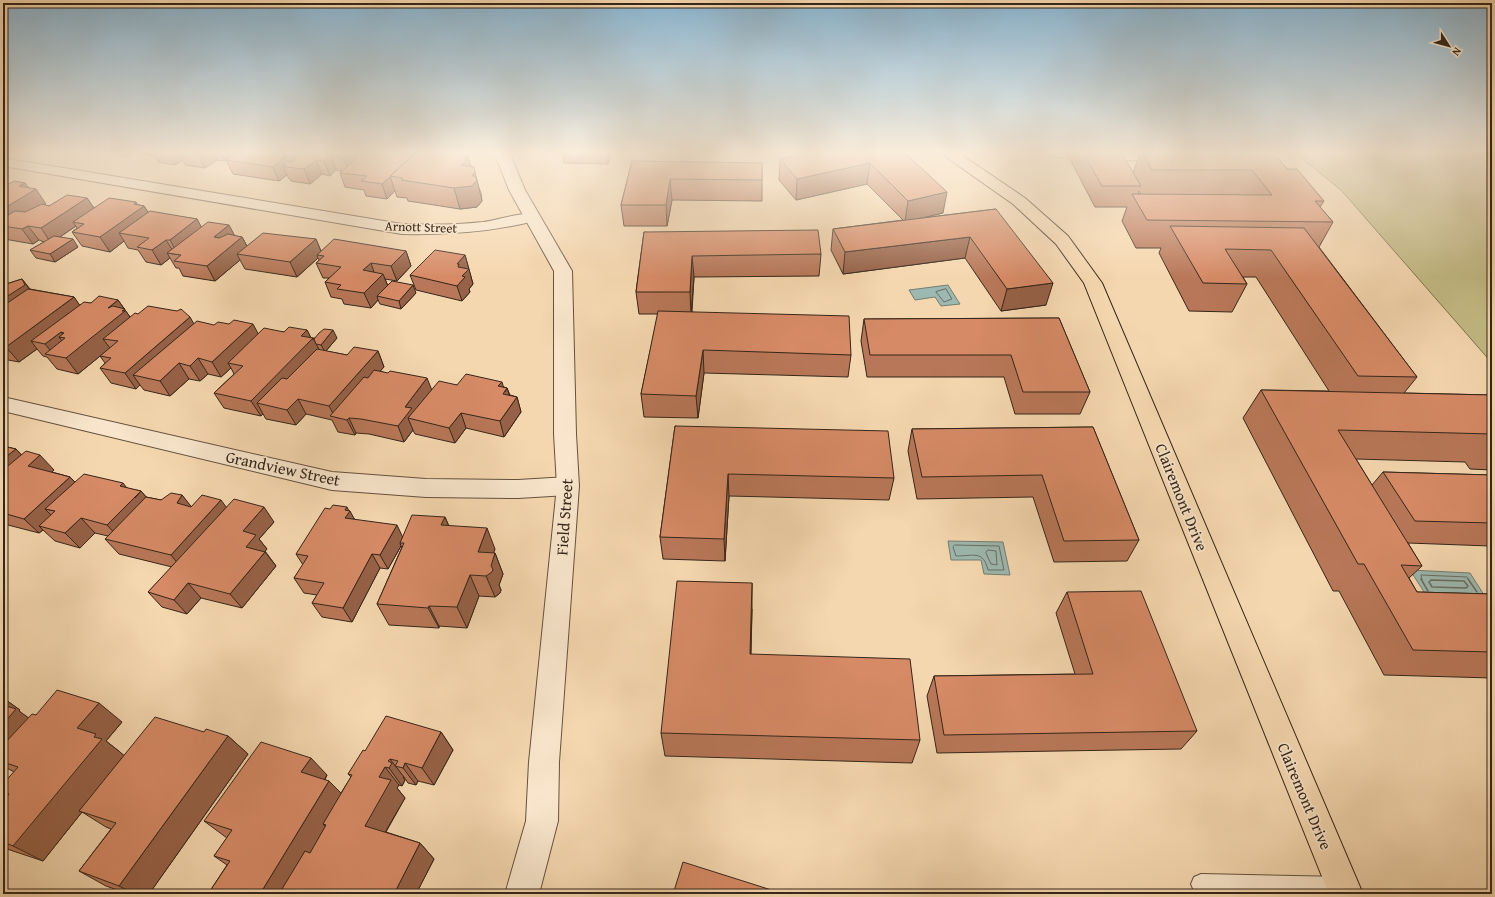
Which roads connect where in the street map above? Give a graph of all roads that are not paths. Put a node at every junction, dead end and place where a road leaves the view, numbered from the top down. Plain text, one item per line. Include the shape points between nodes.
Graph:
1 (193, 194) edge
2 (519, 194) edge
3 (1008, 194) edge
4 (532, 217) junction
5 (3, 404) edge
6 (568, 486) junction
7 (1202, 884) dead end
8 (1345, 890) edge
9 (522, 894) edge

1 - 4 street, Arnott Street via 402,229 448,231 507,224
2 - 4 street, Field Street
3 - 8 main road, Clairemont Drive via 1062,240 1093,283
4 - 6 street, Field Street via 562,271
5 - 6 street, Grandview Street via 332,480 426,488
6 - 9 street, Field Street via 544,762 542,822
7 - 8 lane

